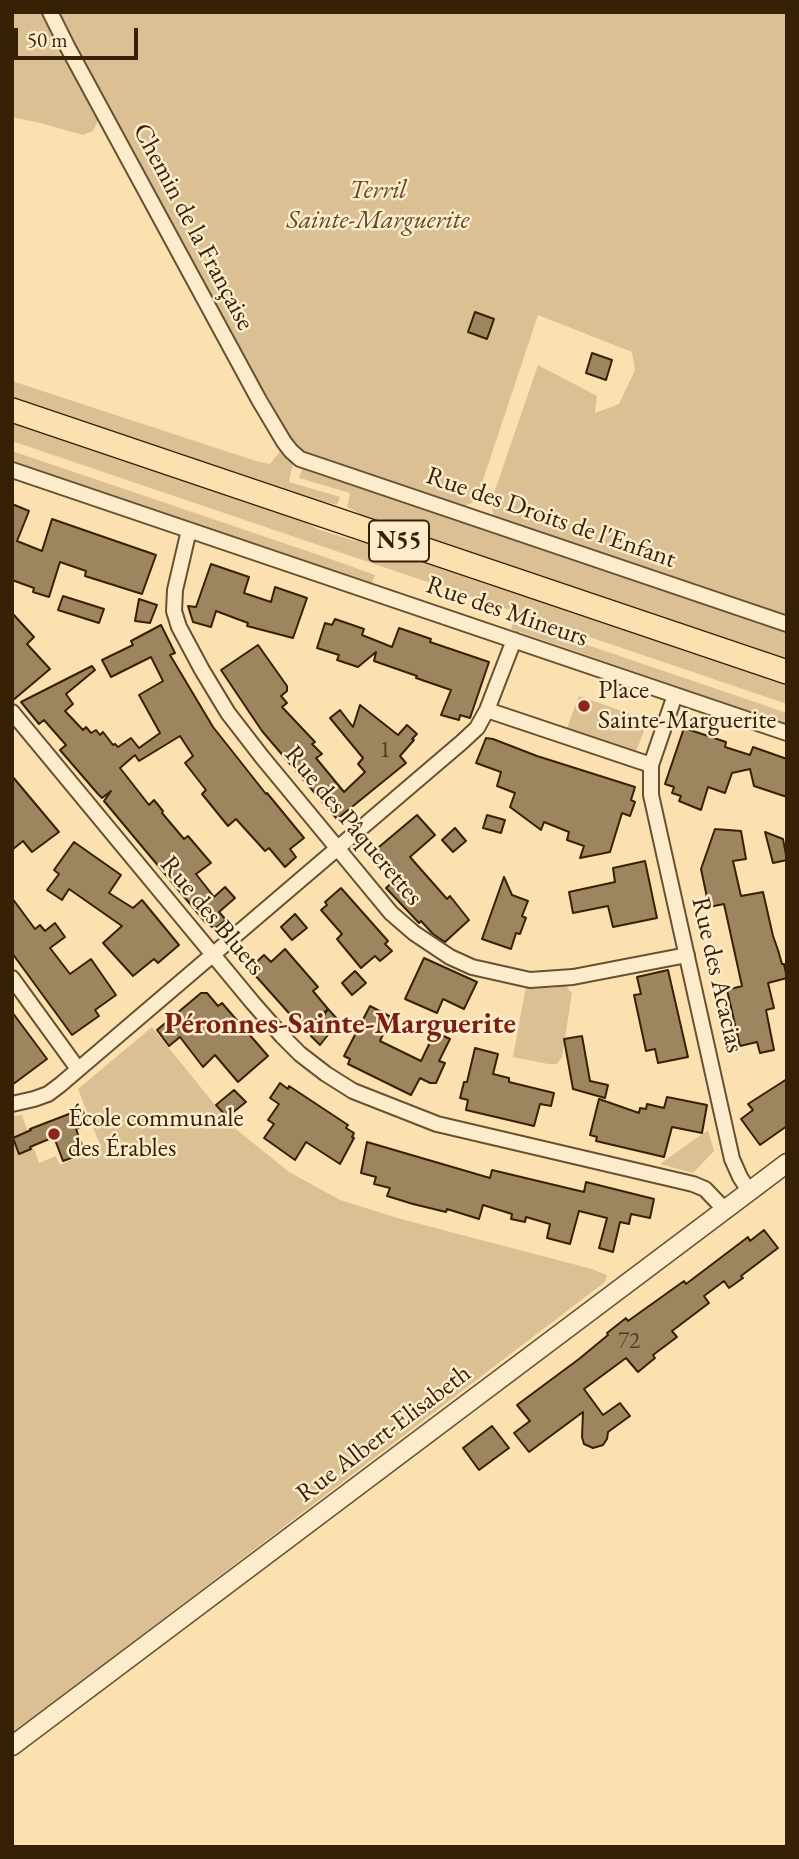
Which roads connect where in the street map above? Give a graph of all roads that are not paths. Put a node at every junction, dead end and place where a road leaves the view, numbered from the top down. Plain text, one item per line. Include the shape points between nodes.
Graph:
1 (50, 12) edge
2 (12, 410) edge
3 (300, 458) joint
4 (12, 470) edge
5 (189, 530) junction
6 (787, 624) edge
7 (514, 640) junction
8 (787, 672) edge
9 (675, 695) junction
10 (487, 710) junction
11 (12, 712) edge
12 (787, 733) edge
13 (651, 765) junction
14 (336, 848) junction
15 (213, 955) junction
16 (687, 955) junction
17 (12, 978) edge
18 (78, 1069) junction
19 (12, 1104) edge
20 (787, 1163) edge
21 (749, 1191) junction
22 (725, 1210) junction
23 (12, 1746) edge

1 - 3 street, Chemin de la Française via 259,400 284,442
2 - 8 highway, N55
3 - 6 street, Rue des Droits de l'Enfant
4 - 5 street, Rue des Mineurs
5 - 7 street, Rue des Mineurs
5 - 14 street, Rue des Pâquerettes via 174,603 179,627 228,713
7 - 9 street, Rue des Mineurs
7 - 10 street
9 - 12 street, Rue des Mineurs
9 - 13 street
10 - 13 street
10 - 14 street via 471,734
11 - 15 street, Rue des Bluets
13 - 16 street, Rue des Acacias via 651,795
14 - 15 street
14 - 16 street, Rue des Pâquerettes via 391,913 450,957 472,967 530,980 560,979
15 - 18 street
15 - 22 street, Rue des Bluets via 300,1054 353,1091 437,1124 686,1182 705,1189
16 - 21 street, Rue des Acacias via 732,1159
17 - 18 street
18 - 19 street via 48,1094
20 - 21 street, Rue Albert-Elisabeth
21 - 22 street, Rue Albert-Elisabeth
22 - 23 street, Rue Albert-Elisabeth

